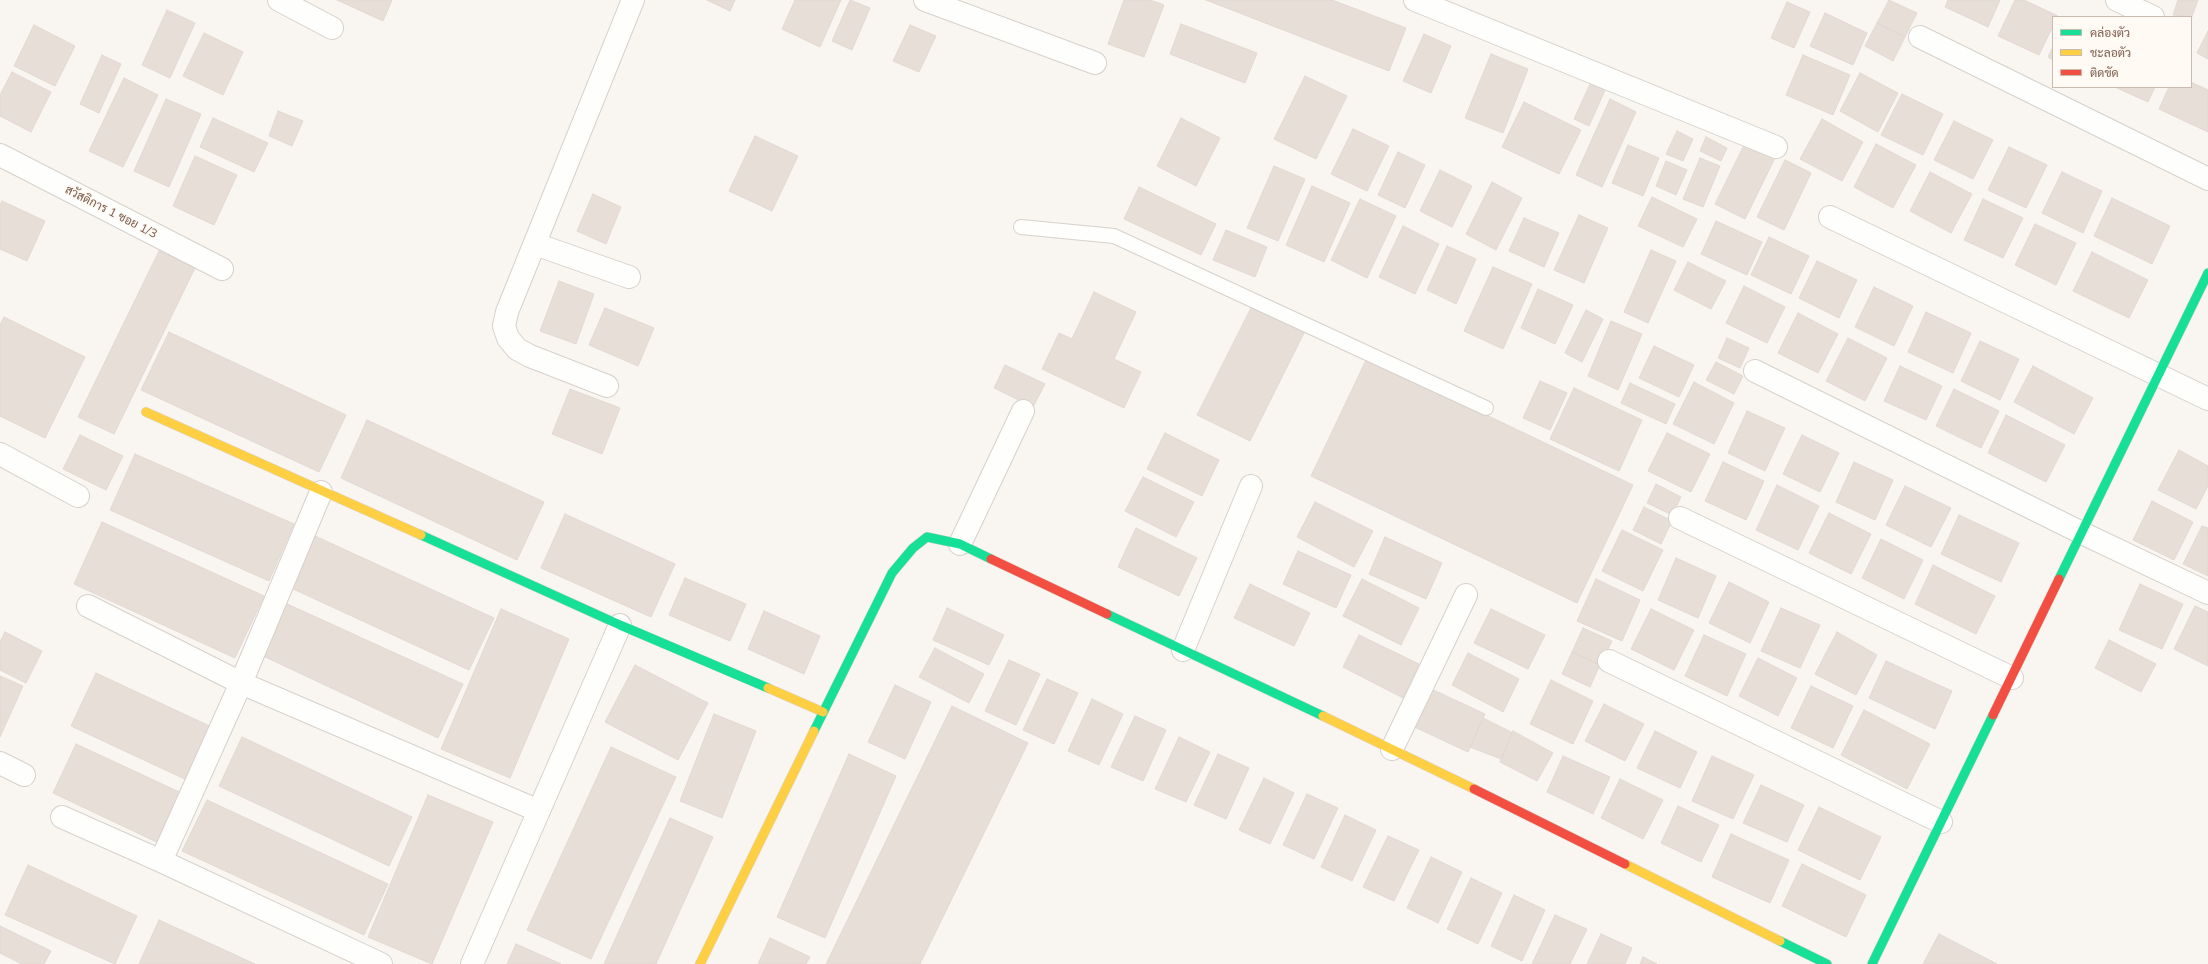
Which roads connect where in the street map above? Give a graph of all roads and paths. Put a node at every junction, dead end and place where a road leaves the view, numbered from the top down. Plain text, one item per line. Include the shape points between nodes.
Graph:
1 (279, 0) edge
2 (633, 0) edge
3 (925, 0) edge
4 (1415, 0) edge
5 (2117, 0) edge
6 (2151, 16) edge
7 (332, 28) dead end
8 (1920, 37) dead end
9 (1095, 63) dead end
10 (1776, 147) dead end
11 (0, 155) edge
12 (2208, 179) edge
13 (1830, 217) dead end
14 (1021, 227) dead end
15 (535, 244) junction
16 (222, 269) dead end
17 (2208, 274) edge
18 (629, 277) dead end
19 (1755, 371) dead end
20 (2158, 375) junction
21 (607, 386) dead end
22 (2208, 399) edge
23 (1486, 408) dead end
24 (146, 412) dead end
25 (1024, 412) dead end
26 (0, 454) edge
27 (1251, 486) dead end
28 (321, 492) junction
29 (78, 496) dead end
30 (1680, 518) dead end
31 (2082, 533) junction
32 (960, 544) junction
33 (2208, 593) edge
34 (1466, 595) dead end
35 (88, 606) dead end
36 (620, 625) junction
37 (1183, 650) junction
38 (1609, 661) dead end
39 (2012, 678) junction
40 (241, 683) junction
41 (823, 712) junction
42 (1392, 749) junction
43 (0, 763) edge
44 (24, 775) dead end
45 (539, 812) junction
46 (62, 817) dead end
47 (1941, 822) junction
48 (161, 861) junction
49 (380, 964) edge
50 (472, 964) edge
51 (700, 964) edge
52 (1827, 964) edge
53 (1872, 964) edge

1 - 7 street
2 - 15 street
3 - 9 street
4 - 10 street
5 - 6 street
8 - 12 street
11 - 16 street, สวัสดิการ 1 ซอย 1/3
13 - 20 street
14 - 23 lane via 1114,236
15 - 18 street
15 - 21 street via 507,312 504,326 508,338 517,349 530,356
17 - 20 street
19 - 31 street
20 - 22 street
20 - 31 street
24 - 28 street
25 - 32 street
26 - 29 street
27 - 37 street
28 - 36 street
28 - 40 street
30 - 39 street
31 - 33 street
31 - 39 street
32 - 37 street
32 - 41 street via 927,537 912,548 892,574
34 - 42 street
35 - 40 street
36 - 41 street
36 - 45 street
37 - 42 street
38 - 47 street
39 - 47 street
40 - 45 street
40 - 48 street
41 - 51 street
42 - 52 street
43 - 44 street
45 - 50 street
46 - 48 street
47 - 53 street
48 - 49 street

